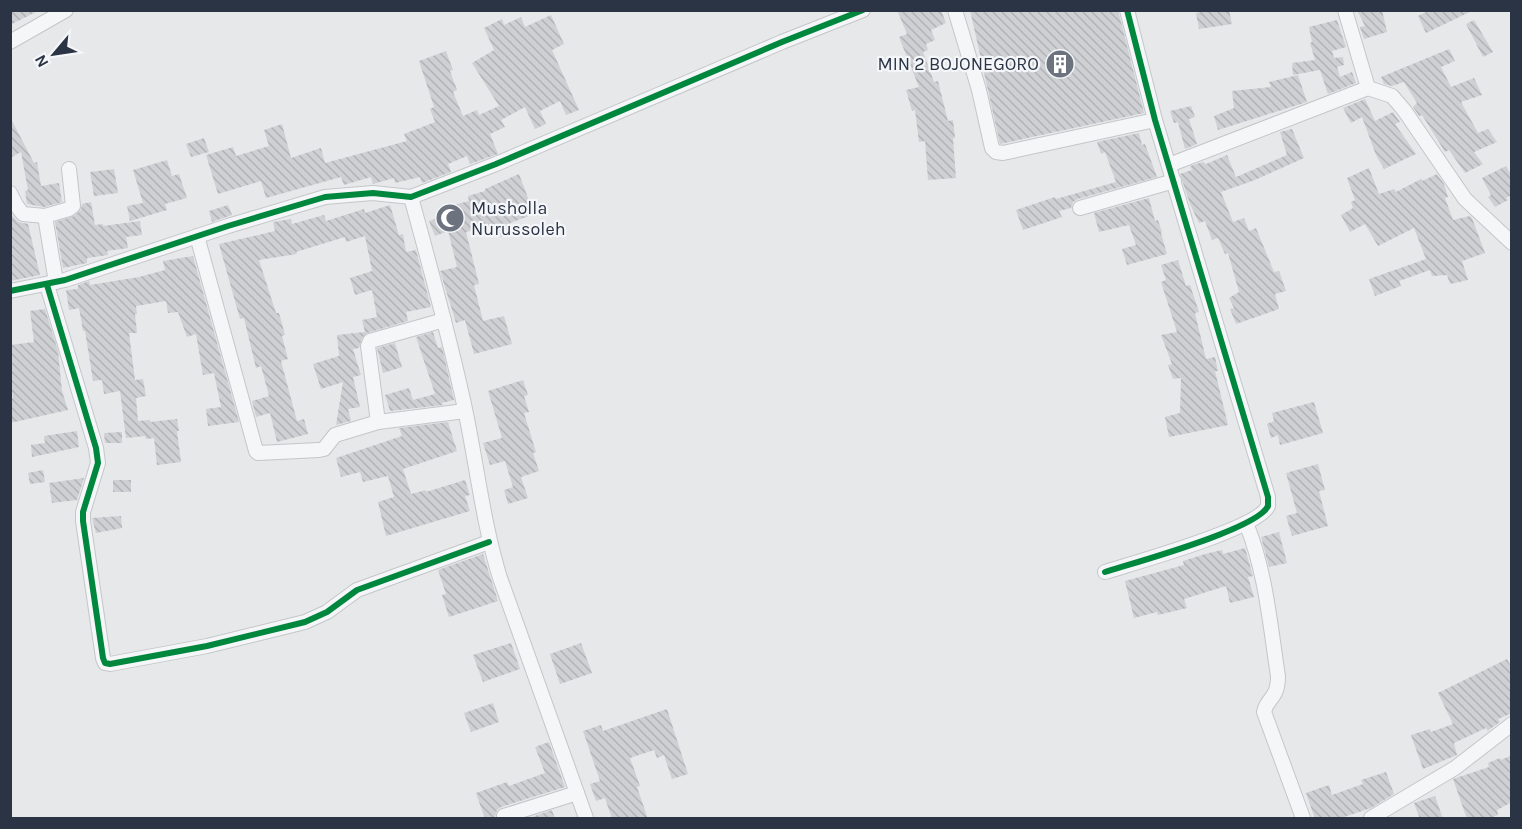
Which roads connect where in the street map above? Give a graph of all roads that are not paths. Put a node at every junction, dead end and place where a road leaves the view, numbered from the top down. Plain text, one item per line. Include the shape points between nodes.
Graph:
1 (66, 10) edge
2 (863, 10) edge
3 (955, 10) edge
4 (1127, 10) edge
5 (1345, 10) edge
6 (10, 42) edge
7 (1368, 88) junction
8 (1155, 120) junction
9 (1169, 165) junction
10 (69, 169) dead end
11 (1174, 182) junction
12 (411, 197) junction
13 (12, 201) edge
14 (1080, 208) dead end
15 (45, 216) junction
16 (196, 236) junction
17 (1512, 243) edge
18 (51, 284) junction
19 (10, 291) edge
20 (444, 320) junction
21 (465, 411) junction
22 (378, 422) junction
23 (1246, 524) junction
24 (489, 542) junction
25 (1105, 572) dead end
26 (1512, 724) edge
27 (577, 793) junction
28 (504, 816) dead end
29 (586, 819) edge
30 (1304, 819) edge
31 (1371, 819) edge

1 - 6 street
2 - 12 street
3 - 8 street via 996,152
4 - 8 street
5 - 7 street
7 - 9 street
7 - 17 street via 1392,96 1465,199
8 - 9 street
9 - 11 street
10 - 15 street via 73,206
11 - 14 street
11 - 23 street via 1268,497 1268,506
12 - 16 street via 373,193 325,197
12 - 20 street
13 - 15 street via 23,214
15 - 18 street
16 - 18 street
16 - 22 street via 256,451 319,450 335,435
18 - 19 street
18 - 24 street via 96,448 98,463 83,521 105,663 207,646 305,622 327,612 357,590
20 - 21 street
20 - 22 street via 370,341
21 - 22 street
21 - 24 street
23 - 25 street
23 - 30 street via 1265,588 1278,676 1278,688 1264,712
24 - 27 street
26 - 31 street via 1455,768
27 - 28 street
27 - 29 street

